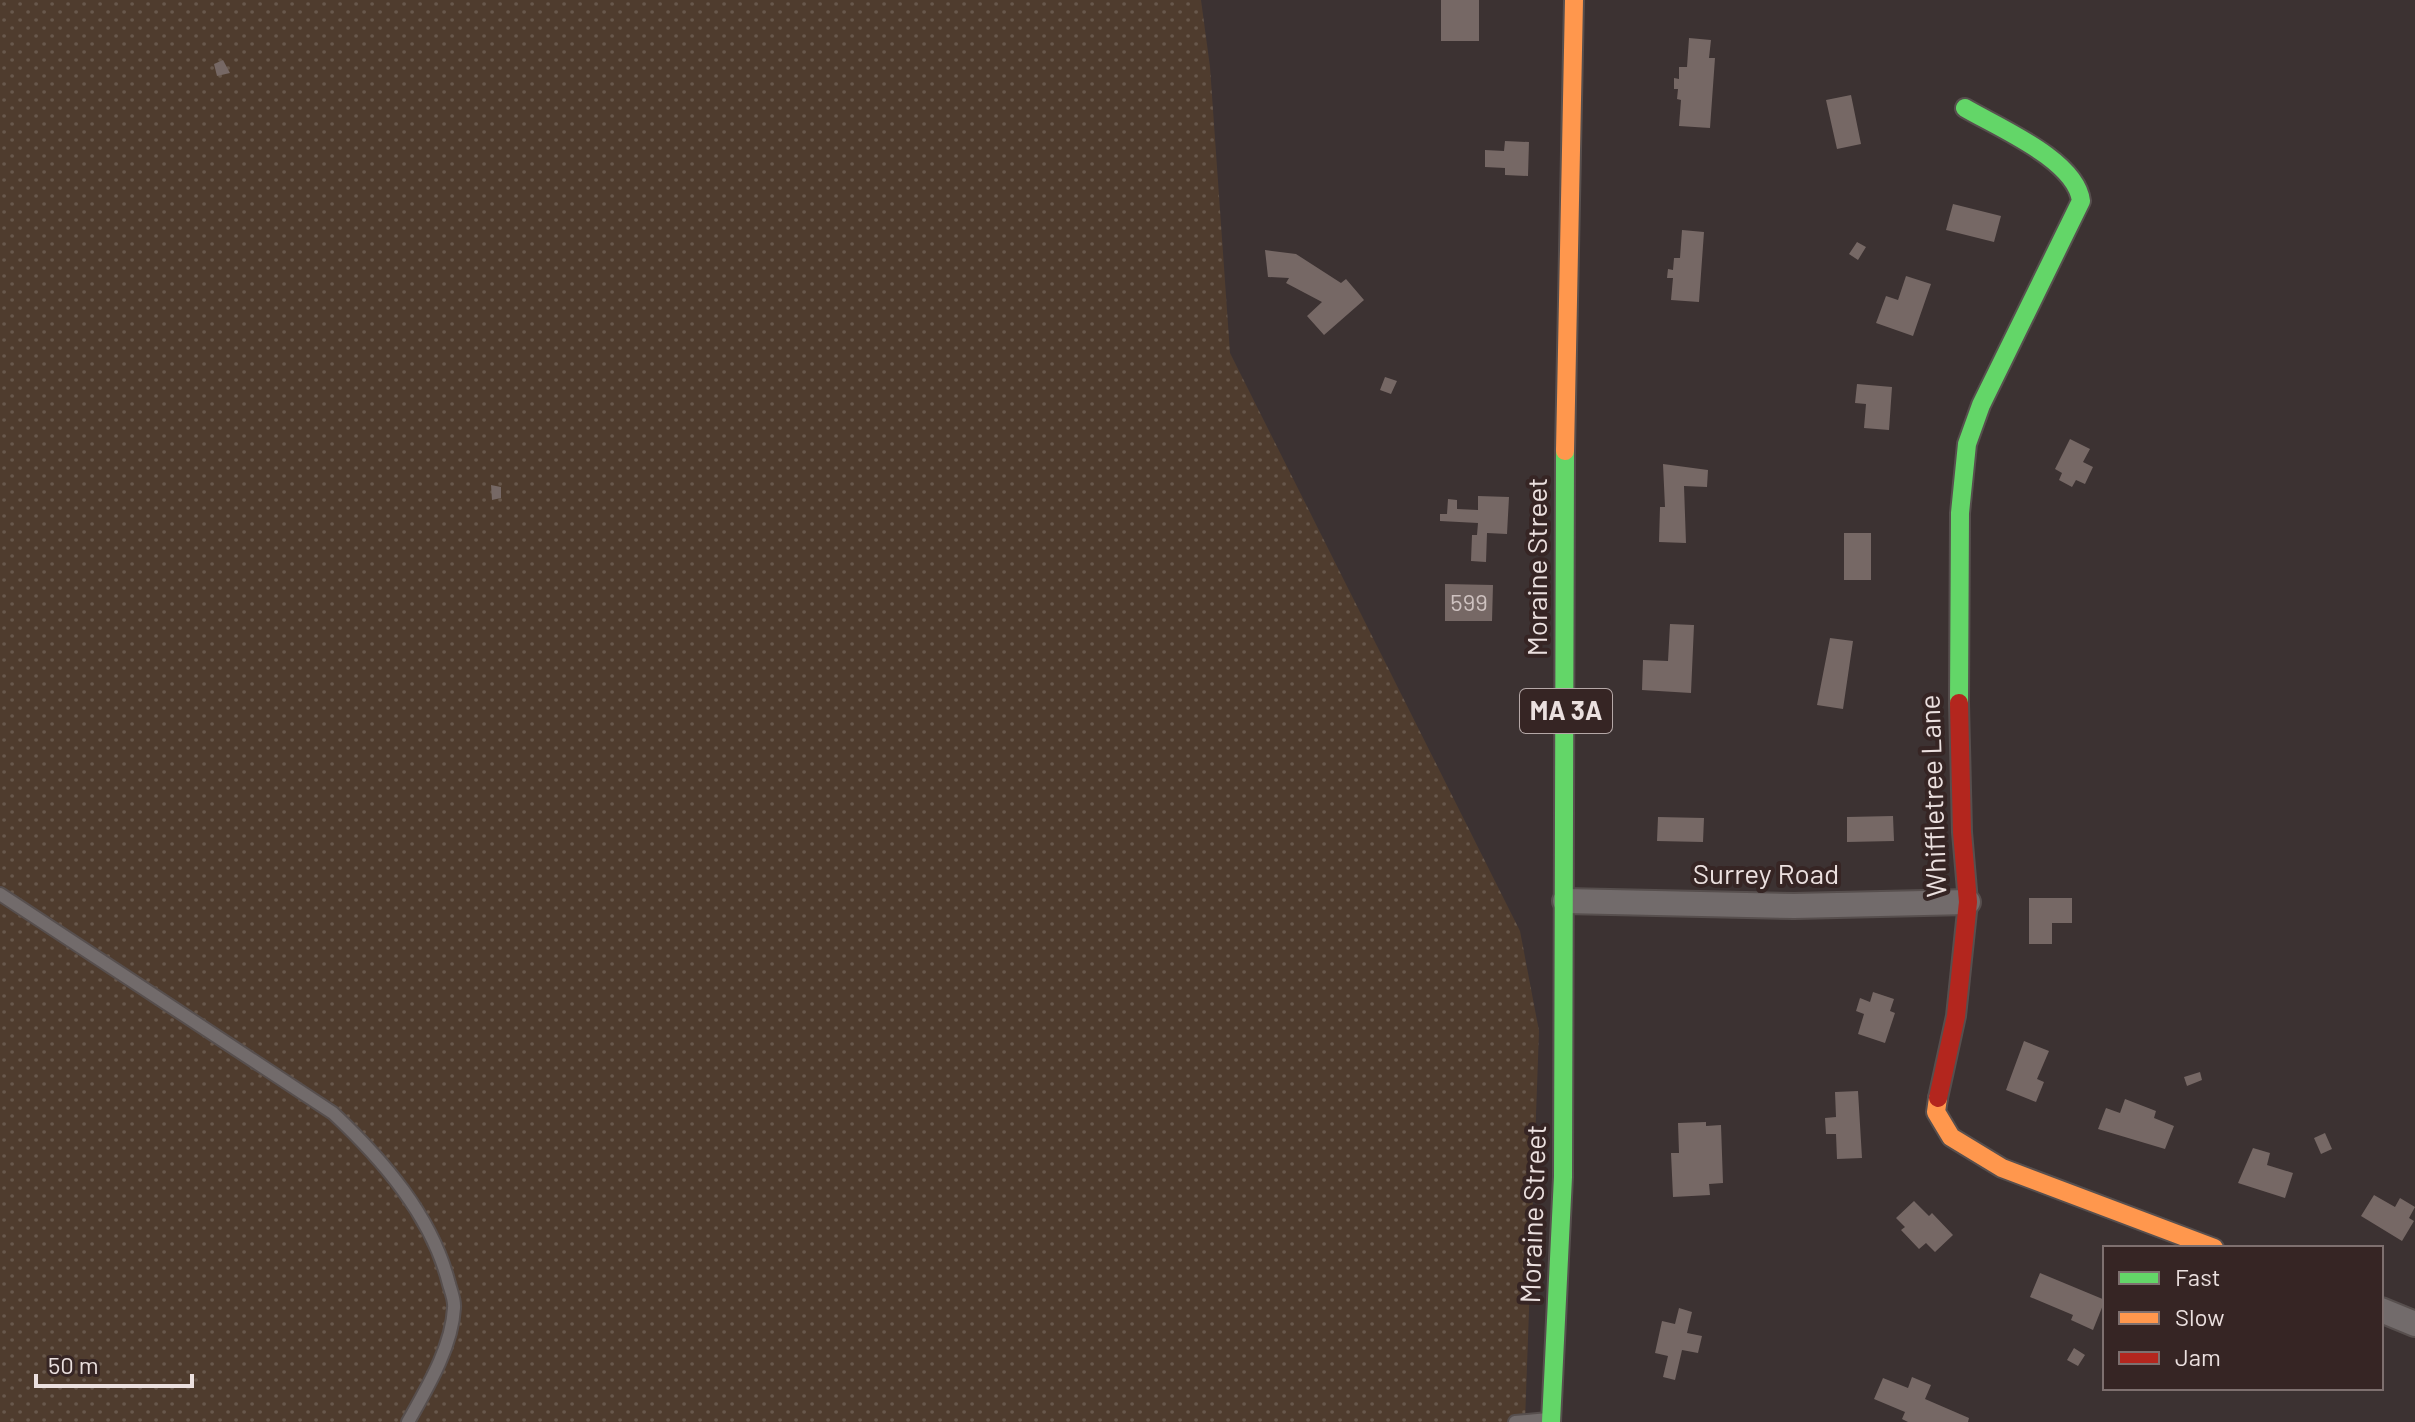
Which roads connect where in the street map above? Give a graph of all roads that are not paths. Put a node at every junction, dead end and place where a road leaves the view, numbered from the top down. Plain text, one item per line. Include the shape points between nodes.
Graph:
1 (1574, 0) edge
2 (1965, 108) dead end
3 (0, 894) edge
4 (1565, 901) junction
5 (1968, 902) junction
6 (2209, 1246) edge
7 (2383, 1311) edge
8 (2415, 1324) edge
9 (1551, 1421) edge
10 (408, 1422) edge
11 (1515, 1422) edge

1 - 4 main road, Moraine Street / MA 3A via 1565,371
2 - 5 main road, Whiffletree Lane via 2061,165 2079,185 2081,201 1981,405 1966,454 1960,513 1959,681
3 - 10 lane via 333,1113 371,1149 415,1208 442,1256 455,1306 445,1344
4 - 5 street, Surrey Road via 1794,906
4 - 9 main road, Moraine Street / MA 3A via 1563,1177
5 - 6 main road, Whiffletree Lane via 1956,1016 1937,1093 1942,1127 1963,1147 2002,1168
7 - 8 street
9 - 11 lane

